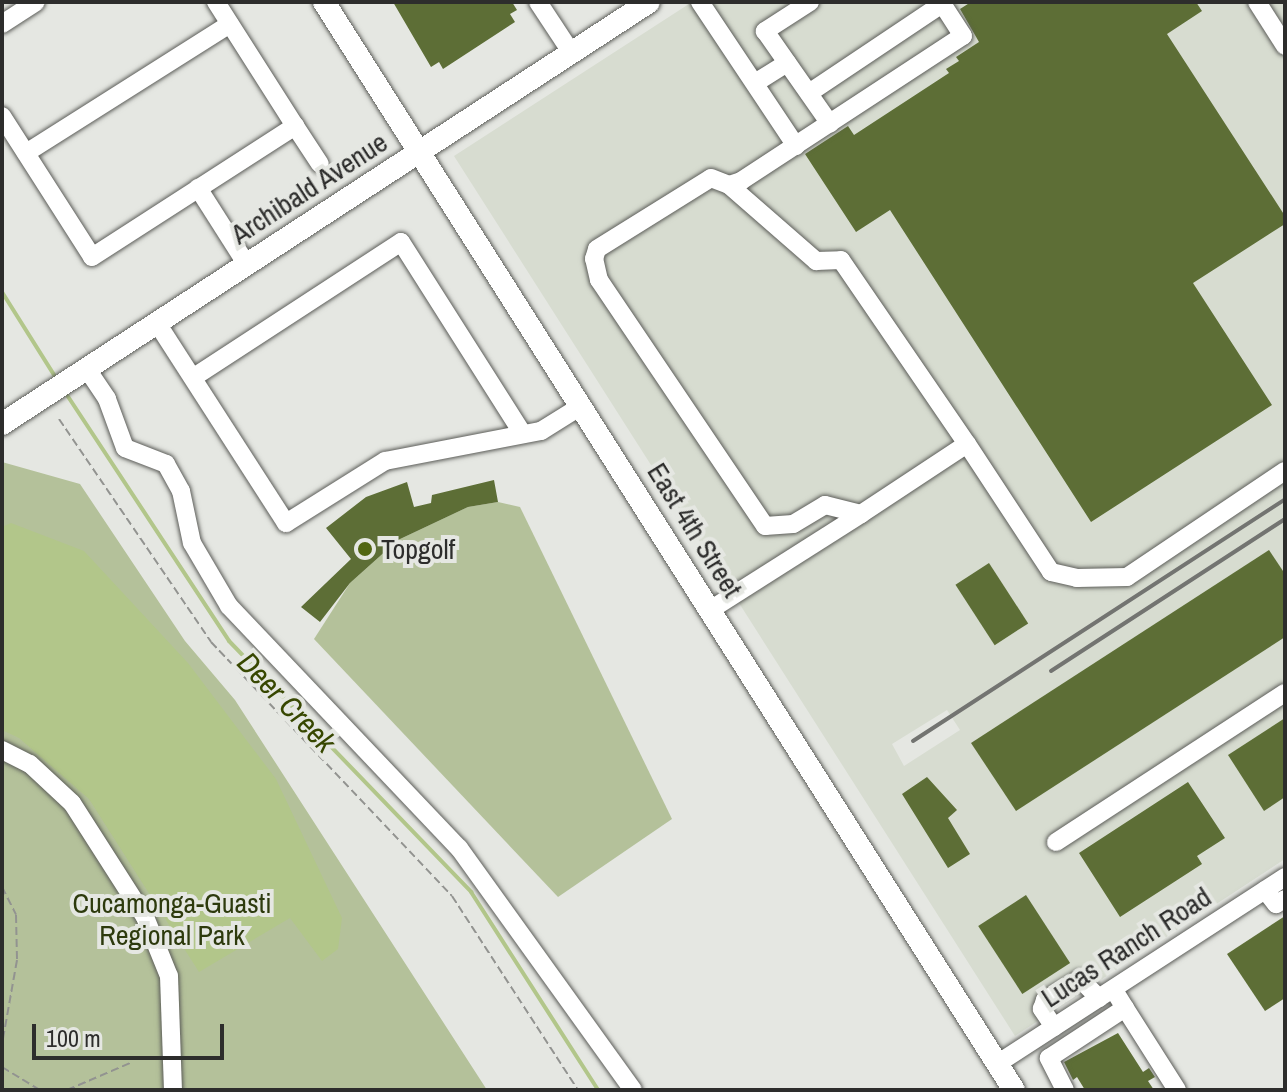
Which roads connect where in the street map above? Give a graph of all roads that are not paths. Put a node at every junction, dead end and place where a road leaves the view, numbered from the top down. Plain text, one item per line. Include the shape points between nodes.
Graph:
1 (36, 2) edge
2 (216, 2) edge
3 (324, 2) edge
4 (538, 2) edge
5 (649, 2) edge
6 (700, 2) edge
7 (810, 2) edge
8 (1257, 2) edge
9 (942, 3) edge
10 (2, 24) edge
11 (230, 24) junction
12 (1285, 46) edge
13 (571, 52) junction
14 (787, 63) junction
15 (755, 83) junction
16 (809, 93) junction
17 (2, 116) edge
18 (830, 124) junction
19 (295, 126) junction
20 (796, 146) junction
21 (420, 151) junction
22 (26, 153) junction
23 (320, 164) dead end
24 (729, 185) junction
25 (198, 188) junction
26 (247, 265) junction
27 (157, 323) junction
28 (80, 374) junction
29 (194, 377) junction
30 (581, 406) junction
31 (2, 424) edge
32 (523, 434) junction
33 (967, 444) junction
34 (1285, 471) edge
35 (861, 514) junction
36 (710, 610) junction
37 (1285, 693) edge
38 (2, 750) edge
39 (1056, 842) dead end
40 (1285, 877) edge
41 (1265, 890) junction
42 (1285, 899) edge
43 (1106, 994) junction
44 (1125, 1008) junction
45 (1054, 1027) junction
46 (997, 1064) junction
47 (173, 1090) edge
48 (633, 1090) edge
49 (1014, 1090) edge
50 (1065, 1090) edge
51 (1177, 1090) edge

1 - 10 street
2 - 11 street
3 - 21 main road, East 4th Street
4 - 13 street
5 - 13 main road, Archibald Avenue
6 - 15 street
7 - 14 street via 765,31
8 - 12 street
9 - 16 street
9 - 18 street via 963,36
11 - 19 street
11 - 22 street
13 - 21 main road, Archibald Avenue
14 - 15 street
14 - 16 street
15 - 20 street
16 - 18 street
17 - 22 street
18 - 20 street
19 - 23 street
19 - 25 street
20 - 24 street
21 - 26 main road, Archibald Avenue
21 - 30 main road, East 4th Street
22 - 25 street via 92,257
24 - 33 street via 816,261 841,260
24 - 35 street via 711,178 597,249 593,267 765,526 793,524 825,505
25 - 26 street
26 - 27 main road, Archibald Avenue
27 - 28 main road, Archibald Avenue
27 - 29 street
28 - 31 main road, Archibald Avenue
28 - 48 street via 107,399 125,448 166,464 181,491 192,543 229,606 459,848
29 - 32 street via 286,523 385,461
29 - 32 street via 401,242
30 - 32 street via 541,431
30 - 36 main road, East 4th Street
33 - 34 street via 1051,572 1077,578 1127,577
33 - 35 street
35 - 36 street
36 - 46 main road, East 4th Street
37 - 39 street
38 - 47 street via 30,764 72,803 145,917 169,976
40 - 41 street, Lucas Ranch Road
41 - 42 street via 1276,904
41 - 43 street, Lucas Ranch Road
43 - 44 street
43 - 45 street, Lucas Ranch Road
43 - 45 street via 1080,979 1045,1000 1042,1009
44 - 50 street via 1049,1058
44 - 51 street
45 - 46 street, Lucas Ranch Road
46 - 49 main road, East 4th Street

